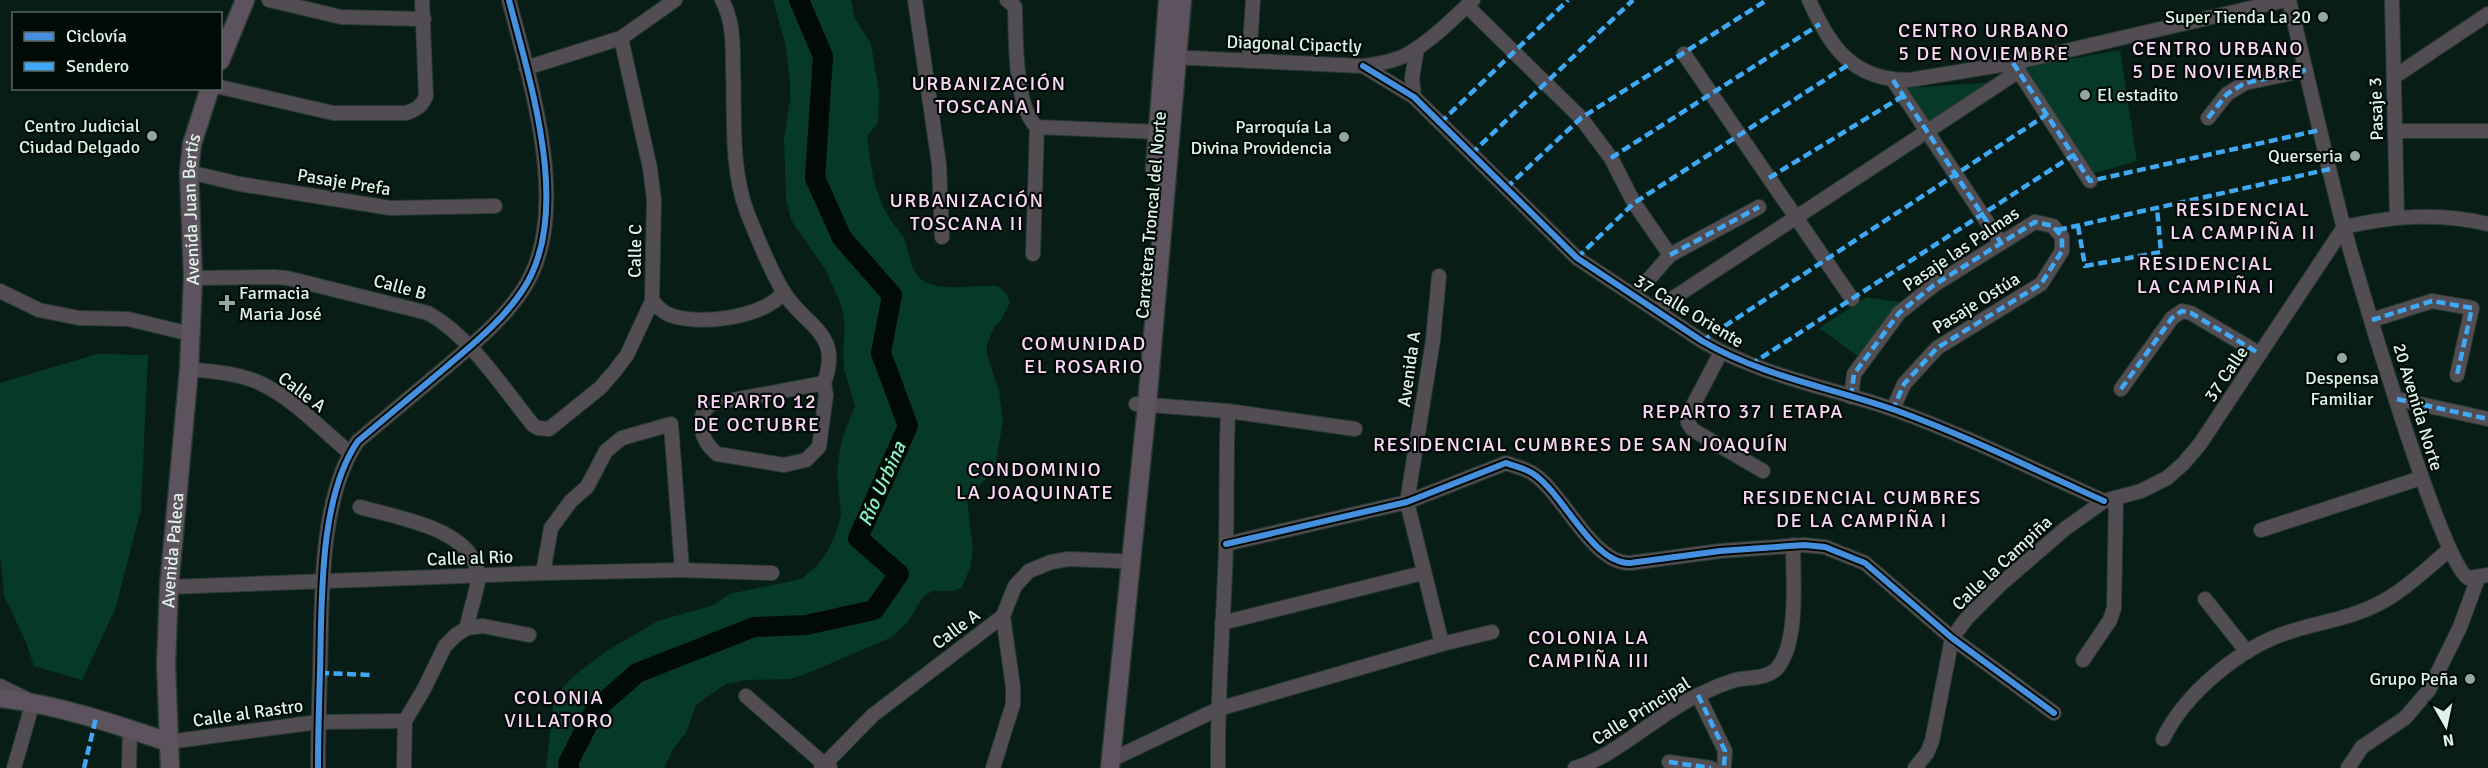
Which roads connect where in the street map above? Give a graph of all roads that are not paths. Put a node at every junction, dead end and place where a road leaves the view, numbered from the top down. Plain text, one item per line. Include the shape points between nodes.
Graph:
1 (244, 0) edge
2 (268, 0) edge
3 (422, 0) edge
4 (509, 0) edge
5 (675, 0) edge
6 (722, 0) edge
7 (915, 0) edge
8 (1006, 0) edge
9 (1168, 0) edge
10 (1182, 0) edge
11 (1253, 0) edge
12 (1809, 0) edge
13 (2288, 0) edge
14 (2392, 0) edge
15 (1470, 3) edge
16 (2488, 14) edge
17 (424, 19) junction
18 (621, 38) junction
19 (1417, 48) junction
20 (1684, 54) dead end
21 (222, 56) edge
22 (1171, 57) junction
23 (1249, 61) junction
24 (1363, 66) junction
25 (2016, 67) junction
26 (526, 68) junction
27 (2306, 70) junction
28 (2394, 77) junction
29 (1893, 80) junction
30 (222, 87) edge
31 (209, 90) edge
32 (1414, 97) junction
33 (2208, 118) dead end
34 (1037, 127) junction
35 (2395, 131) junction
36 (2488, 131) edge
37 (1158, 132) junction
38 (1927, 132) junction
39 (189, 172) junction
40 (2090, 182) dead end
41 (495, 206) dead end
42 (1759, 207) dead end
43 (2397, 217) junction
44 (1796, 218) junction
45 (2488, 224) edge
46 (2344, 227) junction
47 (942, 237) dead end
48 (2001, 243) junction
49 (1033, 254) dead end
50 (1670, 255) junction
51 (2059, 258) joint
52 (1439, 276) dead end
53 (194, 278) junction
54 (0, 291) edge
55 (784, 292) junction
56 (1634, 297) junction
57 (1852, 299) dead end
58 (652, 302) junction
59 (1655, 310) junction
60 (2372, 320) junction
61 (191, 334) junction
62 (469, 347) junction
63 (1721, 352) junction
64 (2260, 354) junction
65 (189, 369) junction
66 (2457, 375) dead end
67 (824, 383) junction
68 (2121, 389) dead end
69 (1851, 397) junction
70 (2397, 399) junction
71 (1141, 405) junction
72 (1893, 410) junction
73 (1228, 411) junction
74 (2488, 419) edge
75 (549, 429) joint
76 (1355, 429) dead end
77 (350, 453) junction
78 (1763, 471) dead end
79 (2421, 478) junction
80 (2110, 500) junction
81 (1407, 502) junction
82 (360, 507) dead end
83 (2261, 530) dead end
84 (1226, 544) junction
85 (1793, 545) junction
86 (2449, 550) junction
87 (1120, 561) junction
88 (682, 570) junction
89 (543, 573) junction
90 (772, 573) dead end
91 (1423, 573) junction
92 (479, 576) junction
93 (2483, 577) edge
94 (321, 580) junction
95 (169, 587) junction
96 (2205, 599) dead end
97 (1003, 616) junction
98 (1222, 623) junction
99 (467, 628) junction
100 (1492, 632) dead end
101 (529, 635) dead end
102 (1952, 638) junction
103 (1442, 644) junction
104 (2247, 652) junction
105 (2083, 660) dead end
106 (0, 686) edge
107 (1698, 695) junction
108 (746, 696) dead end
109 (0, 698) edge
110 (33, 702) junction
111 (1218, 709) junction
112 (2054, 713) dead end
113 (405, 721) junction
114 (318, 722) junction
115 (130, 729) junction
116 (2163, 739) dead end
117 (168, 742) junction
118 (1669, 762) dead end
119 (1107, 765) edge
120 (1218, 766) dead end
121 (826, 767) edge
122 (14, 768) edge
123 (129, 768) edge
124 (170, 768) edge
125 (318, 768) edge
126 (404, 768) edge
127 (993, 768) edge
128 (1575, 768) edge
129 (1712, 768) edge
130 (1724, 768) edge
131 (1916, 768) edge
132 (2348, 768) edge

1 - 21 main road
2 - 17 street via 342,17
3 - 17 street
4 - 26 street
5 - 18 street
6 - 55 street via 732,37 738,180 747,212
7 - 47 street via 939,164
8 - 34 street via 1015,7 1025,111
9 - 22 main road
10 - 22 main road
11 - 23 street
12 - 29 street via 1837,51 1868,74
13 - 25 street
13 - 27 street, 20 Avenida Norte
14 - 28 street, Pasaje 3
15 - 19 street, Diagonal Cipactly
15 - 50 street via 1581,118 1611,158 1634,203
16 - 28 street
17 - 30 street via 426,96 423,104 406,113 333,113
18 - 26 street
18 - 58 street, Calle C via 654,200
19 - 24 street, Diagonal Cipactly via 1392,61
19 - 32 street via 1412,78
20 - 44 street
22 - 23 street, Diagonal Cipactly
22 - 37 main road, Carretera Troncal del Norte
22 - 71 main road, Carretera Troncal del Norte
23 - 24 street, Diagonal Cipactly
24 - 32 street, 37 Calle Oriente
25 - 29 street
25 - 38 street
25 - 40 street
26 - 62 street via 546,167 545,235 523,290
27 - 33 street via 2245,83 2227,94
27 - 46 street, 20 Avenida Norte
28 - 35 street, Pasaje 3
29 - 38 street
31 - 39 main road, Avenida Juan Bertis via 192,144
32 - 56 street, 37 Calle Oriente via 1577,258
34 - 37 street
34 - 49 street
35 - 36 street
35 - 43 street, Pasaje 3
37 - 71 main road, Carretera Troncal del Norte
38 - 44 street
38 - 48 street
39 - 41 street, Pasaje Prefa via 390,208
39 - 53 main road, Avenida Juan Bertis
42 - 50 street
43 - 45 street via 2442,216
43 - 46 street
44 - 57 street
44 - 59 street
46 - 60 street, 20 Avenida Norte
46 - 64 street, 37 Calle
48 - 51 street, Pasaje las Palmas via 2035,222 2047,223 2058,230 2064,245
48 - 69 street, Pasaje las Palmas via 1934,285 1899,313 1854,374
50 - 56 street
51 - 72 street, Pasaje Ostúa via 2041,284 1937,348 1904,384
52 - 81 street, Avenida A
53 - 61 main road, Avenida Juan Bertis
53 - 62 street, Calle B via 287,278 412,308 439,319
54 - 61 street via 39,310 79,318 128,319
55 - 58 street via 767,307 718,319 684,320 667,314
55 - 67 street via 829,345 830,369
56 - 59 street, 37 Calle Oriente
58 - 75 street, Calle C via 627,355 614,372
59 - 63 street, 37 Calle Oriente
60 - 66 street via 2433,301 2472,308
60 - 70 street, 20 Avenida Norte
61 - 65 main road, Avenida Paleca
62 - 75 street, Calle B via 533,425
62 - 77 street via 358,441
63 - 69 street, 37 Calle Oriente via 1782,377
63 - 78 street via 1688,415 1688,423
64 - 68 street via 2182,311 2172,318
64 - 80 street, 37 Calle via 2183,464 2153,486
65 - 77 street, Calle A via 233,374 261,384 287,399
65 - 95 main road, Avenida Paleca
67 - 67 street via 819,447 806,460 784,465 717,454 704,439 700,419 711,404
69 - 72 street, 37 Calle Oriente
70 - 74 street
70 - 79 street, 20 Avenida Norte
71 - 73 street
71 - 87 main road, Carretera Troncal del Norte
71 - 119 main road, Carretera Troncal del Norte
72 - 80 street, 37 Calle Oriente
73 - 76 street
73 - 84 street
77 - 94 street via 334,502
79 - 83 street
79 - 86 street, 20 Avenida Norte
80 - 102 street, Calle la Campiña via 2066,528 2015,571
80 - 105 street via 2114,608
81 - 84 street
81 - 85 street via 1506,463 1532,473 1603,553 1620,562
81 - 91 street
82 - 92 street via 453,538 473,559
84 - 98 street
85 - 102 street via 1825,547 1865,563
85 - 107 street, Calle Principal via 1790,632 1778,667
86 - 93 street, 20 Avenida Norte via 2464,577
86 - 104 street via 2377,605 2337,621 2287,633
87 - 97 street, Calle A via 1070,559 1035,567 1015,586
87 - 119 main road, Carretera Troncal del Norte
88 - 89 street, Calle al Rio
88 - 89 street via 671,424 622,438 606,451 587,487 551,528
88 - 90 street, Calle al Rio
89 - 92 street, Calle al Rio
91 - 98 street
91 - 103 street
92 - 94 street, Calle al Rio
92 - 99 street
93 - 132 street, 20 Avenida Norte via 2429,690 2405,718 2362,747
94 - 95 street, Calle al Rio
94 - 114 street
95 - 117 main road, Avenida Paleca
96 - 104 street
97 - 121 street, Calle A via 873,715
97 - 127 street via 1013,704
98 - 111 street
99 - 101 street via 483,626
99 - 113 street via 445,646
100 - 103 street
102 - 112 street
102 - 131 street, Calle la Campiña via 1932,741
103 - 111 street
104 - 116 street via 2190,698
106 - 110 street
107 - 128 street, Calle Principal via 1595,761
107 - 130 street via 1725,751
108 - 121 street
109 - 110 main road
110 - 115 main road
110 - 122 street
111 - 119 street
111 - 120 street
113 - 114 street, Calle al Rastro
113 - 126 street
114 - 117 street, Calle al Rastro
114 - 125 street
115 - 117 main road
115 - 123 street
117 - 124 main road, Avenida Paleca
118 - 129 street

